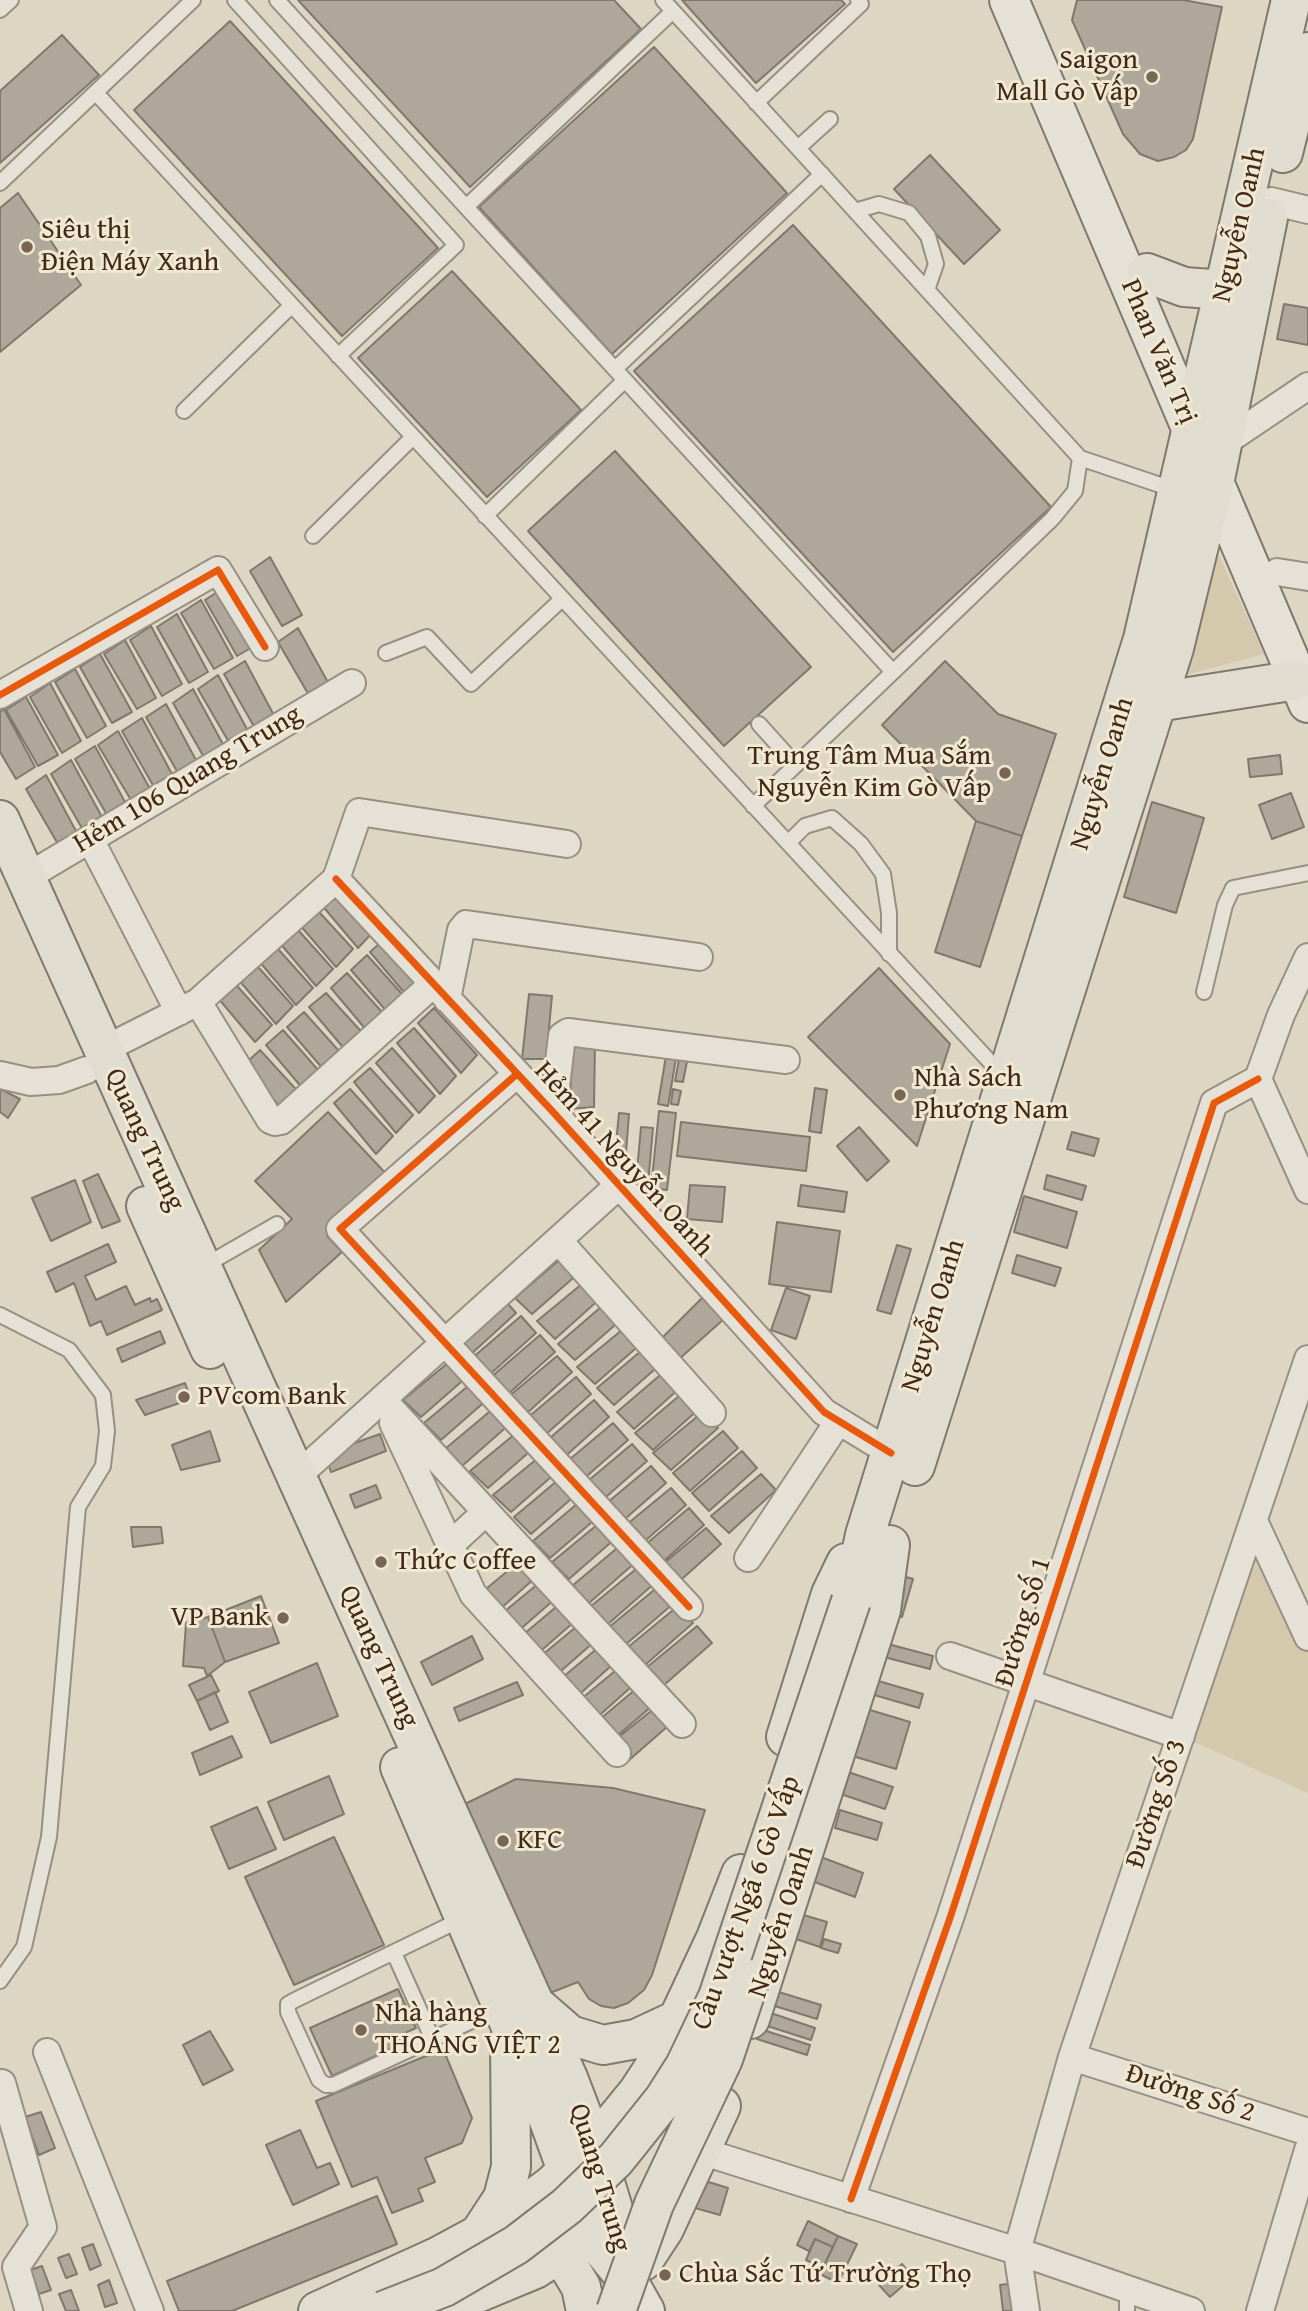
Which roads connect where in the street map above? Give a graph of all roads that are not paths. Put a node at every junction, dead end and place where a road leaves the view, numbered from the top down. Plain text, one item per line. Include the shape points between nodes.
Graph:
1 (10, 0) edge
2 (193, 0) edge
3 (235, 0) edge
4 (277, 0) edge
5 (858, 0) edge
6 (1009, 0) edge
7 (1032, 0) edge
8 (1291, 0) edge
9 (668, 6) edge
10 (0, 10) edge
11 (1308, 52) edge
12 (96, 93) junction
13 (757, 103) junction
14 (830, 118) dead end
15 (798, 148) junction
16 (822, 174) junction
17 (0, 183) edge
18 (1271, 201) junction
19 (466, 207) junction
20 (1308, 210) edge
21 (855, 211) junction
22 (1147, 273) junction
23 (927, 290) junction
24 (1225, 290) junction
25 (291, 306) junction
26 (338, 356) junction
27 (620, 375) junction
28 (1308, 386) edge
29 (184, 411) dead end
30 (1205, 424) junction
31 (413, 437) junction
32 (1080, 458) junction
33 (1198, 494) junction
34 (485, 516) junction
35 (313, 536) dead end
36 (1292, 574) edge
37 (562, 599) junction
38 (1308, 643) edge
39 (265, 647) dead end
40 (386, 653) dead end
41 (892, 672) junction
42 (352, 683) dead end
43 (1303, 692) edge
44 (0, 695) edge
45 (1157, 702) junction
46 (759, 724) dead end
47 (796, 765) junction
48 (753, 806) junction
49 (0, 820) edge
50 (90, 839) junction
51 (789, 842) junction
52 (567, 844) dead end
53 (1308, 873) edge
54 (13, 875) edge
55 (336, 879) junction
56 (889, 954) junction
57 (699, 957) dead end
58 (1308, 957) edge
59 (440, 992) junction
60 (1204, 992) dead end
61 (189, 1007) junction
62 (95, 1060) junction
63 (786, 1060) dead end
64 (0, 1074) edge
65 (517, 1074) junction
66 (1258, 1079) junction
67 (1007, 1081) junction
68 (552, 1112) junction
69 (618, 1186) junction
70 (1308, 1191) edge
71 (277, 1224) dead end
72 (558, 1240) junction
73 (197, 1277) junction
74 (0, 1315) edge
75 (443, 1343) junction
76 (1308, 1359) edge
77 (382, 1399) junction
78 (712, 1413) dead end
79 (838, 1422) junction
80 (891, 1453) junction
81 (296, 1477) junction
82 (486, 1512) junction
83 (1254, 1521) junction
84 (877, 1540) junction
85 (450, 1545) junction
86 (748, 1558) dead end
87 (860, 1604) junction
88 (689, 1607) dead end
89 (1308, 1637) edge
90 (950, 1656) dead end
91 (1028, 1681) junction
92 (682, 1724) dead end
93 (1181, 1736) junction
94 (617, 1753) dead end
95 (478, 1911) junction
96 (394, 1953) junction
97 (0, 1981) edge
98 (517, 2012) junction
99 (679, 2019) junction
100 (433, 2040) junction
101 (47, 2052) dead end
102 (1072, 2057) junction
103 (659, 2060) junction
104 (6, 2079) edge
105 (727, 2092) junction
106 (621, 2114) junction
107 (1308, 2132) edge
108 (1308, 2150) edge
109 (701, 2151) junction
110 (581, 2158) junction
111 (851, 2199) junction
112 (488, 2230) junction
113 (590, 2236) junction
114 (1017, 2251) junction
115 (8, 2260) edge
116 (1127, 2300) edge
117 (629, 2304) edge
118 (29, 2311) edge
119 (150, 2311) edge
120 (318, 2311) edge
121 (383, 2311) edge
122 (434, 2311) edge
123 (586, 2311) edge
124 (604, 2311) edge
125 (1026, 2311) edge
126 (1191, 2311) edge
127 (1260, 2311) edge

1 - 10 lane
2 - 12 lane
3 - 26 lane via 456,246
4 - 19 lane
5 - 13 lane via 861,4
6 - 30 main road, Phan Văn Trị
7 - 22 main road
8 - 24 main road, Nguyễn Oanh
9 - 13 lane
9 - 19 lane
11 - 18 main road, Nguyễn Oanh
12 - 17 lane
12 - 25 lane
13 - 15 lane
14 - 15 lane
15 - 16 lane
16 - 21 lane
16 - 27 lane
18 - 20 street
18 - 30 main road, Nguyễn Oanh
19 - 27 lane
21 - 23 lane
21 - 23 lane via 879,204 909,213 928,236 936,264
22 - 24 main road via 1173,284
22 - 30 main road
23 - 32 lane
24 - 30 main road, Nguyễn Oanh
25 - 26 lane
25 - 29 lane
26 - 31 lane
27 - 34 lane
27 - 41 lane
28 - 30 street
30 - 33 main road, Nguyễn Oanh
30 - 36 main road
31 - 34 lane
31 - 35 lane
32 - 33 lane
32 - 41 lane via 1075,491 1052,519
33 - 43 main road
33 - 45 main road, Nguyễn Oanh
33 - 67 main road, Nguyễn Oanh via 1127,697
34 - 37 lane
36 - 38 main road
37 - 40 lane via 471,684 427,637
37 - 48 lane
39 - 44 street via 218,570
41 - 47 lane
42 - 50 street, Hẻm 106 Quang Trung
43 - 45 main road
45 - 84 main road, Nguyễn Oanh
46 - 47 lane
47 - 48 lane
48 - 51 lane
49 - 54 main road, Quang Trung
50 - 54 street, Hẻm 106 Quang Trung
50 - 61 street
51 - 56 lane
51 - 56 lane via 805,826 832,818 861,844 883,874
52 - 55 street via 359,812
53 - 60 lane via 1233,888
54 - 62 main road, Quang Trung
55 - 59 street, Hẻm 41 Nguyễn Oanh
55 - 61 street
56 - 67 lane
57 - 59 street via 466,923
58 - 66 street
59 - 61 street via 281,1121 270,1120
59 - 65 street, Hẻm 41 Nguyễn Oanh
61 - 62 street
62 - 64 street via 59,1080 31,1082
62 - 73 main road, Quang Trung
63 - 68 street via 568,1032 562,1037
65 - 68 street, Hẻm 41 Nguyễn Oanh
65 - 75 street via 340,1229
66 - 70 street
66 - 91 street, Đường Số 1 via 1214,1103
67 - 80 main road, Nguyễn Oanh
68 - 69 street, Hẻm 41 Nguyễn Oanh
69 - 72 street
69 - 79 street, Hẻm 41 Nguyễn Oanh
71 - 73 lane
72 - 75 street
72 - 78 street
73 - 81 main road, Quang Trung
73 - 95 main road, Quang Trung via 400,1766
74 - 97 lane via 69,1350 103,1395 107,1431 103,1466 78,1507 49,1837 24,1947
75 - 77 street
75 - 88 street
76 - 83 street, Đường Số 3
77 - 81 street
77 - 82 street
77 - 85 street
79 - 80 street, Hẻm 41 Nguyễn Oanh
79 - 86 street
80 - 84 main road, Nguyễn Oanh
81 - 95 main road, Quang Trung
82 - 85 street
82 - 92 street
83 - 89 street
83 - 93 street, Đường Số 3
84 - 87 main road, Nguyễn Oanh
84 - 99 main road, Nguyễn Oanh via 844,1566 831,1594 738,1885
84 - 105 main road, Nguyễn Oanh via 881,1610
85 - 94 street via 473,1594
87 - 117 main road, Cầu vượt Ngã 6 Gò Vấp, bridge via 733,2032 654,2204
87 - 121 main road, Cầu vượt Ngã 6 Gò Vấp, bridge via 718,1997 664,2098 607,2168 516,2245 444,2287
90 - 91 street
91 - 93 street
91 - 111 street, Đường Số 1
93 - 102 street, Đường Số 3
95 - 96 lane
95 - 98 main road, Quang Trung
96 - 100 lane
96 - 100 lane via 288,2004 293,2023 319,2080 326,2085
98 - 99 main road via 603,2045 645,2035
98 - 100 lane
98 - 110 main road, Quang Trung
98 - 112 main road via 508,2057 508,2183
99 - 103 main road, Nguyễn Oanh
101 - 119 street
102 - 107 street, Đường Số 2
102 - 114 street, Đường Số 3
103 - 105 main road
103 - 106 main road, Nguyễn Oanh
104 - 115 street via 43,2227
105 - 109 main road, Nguyễn Oanh
106 - 109 main road
106 - 110 main road, Nguyễn Oanh
108 - 127 street
109 - 111 street
109 - 117 main road, Nguyễn Oanh
110 - 112 main road, Nguyễn Oanh
110 - 113 main road, Quang Trung
111 - 114 street
112 - 113 main road via 522,2218
112 - 120 main road
113 - 117 main road, Quang Trung
113 - 122 main road via 516,2278
113 - 123 main road via 581,2287
114 - 116 street
114 - 125 street
115 - 118 street
116 - 126 street
117 - 124 main road, Nguyễn Oanh

